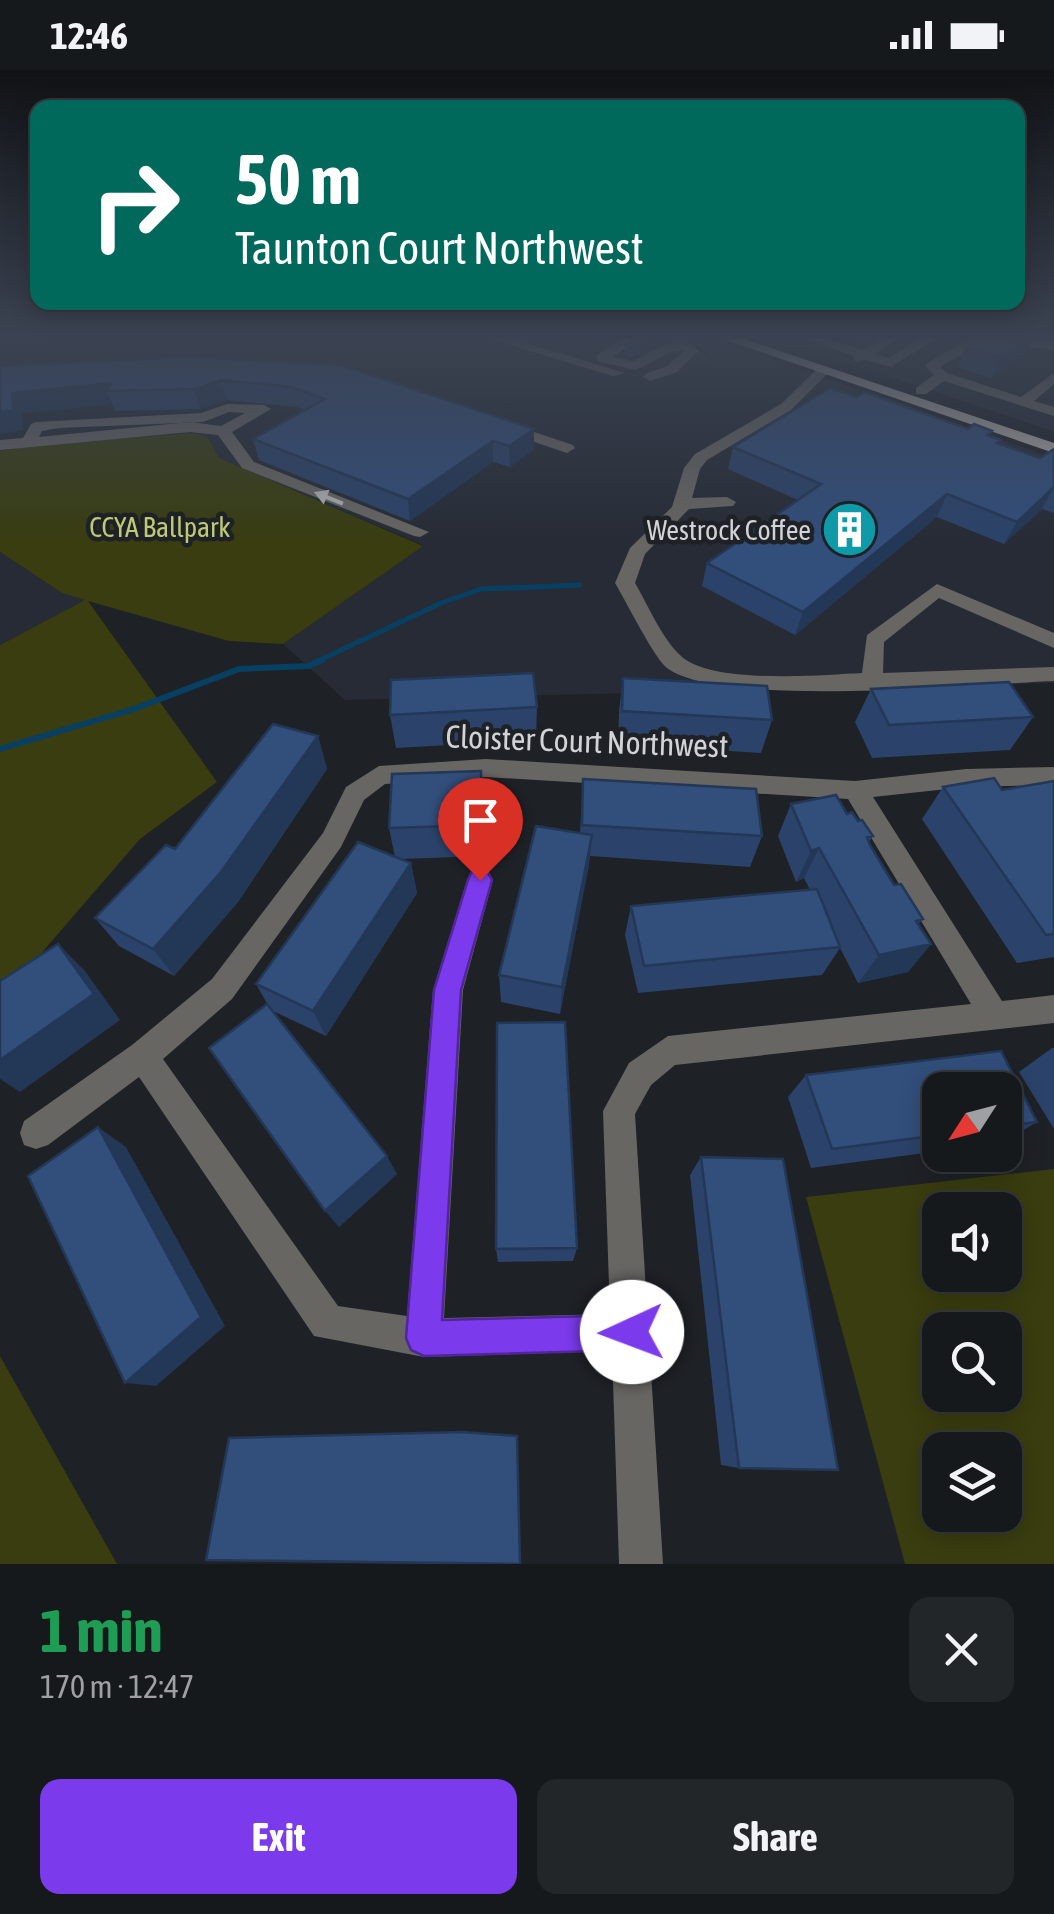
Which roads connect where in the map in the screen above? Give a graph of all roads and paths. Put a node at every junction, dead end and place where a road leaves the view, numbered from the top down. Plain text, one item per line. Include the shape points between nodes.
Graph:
1 (788, 406) edge
2 (929, 406) edge
3 (963, 406) edge
4 (1054, 414) edge
5 (482, 419) edge
6 (1037, 430) junction
7 (223, 431) junction
8 (1054, 436) edge
9 (30, 440) junction
10 (0, 445) edge
11 (567, 448) dead end
12 (1054, 448) edge
13 (727, 502) dead end
14 (681, 504) junction
15 (420, 532) dead end
16 (1054, 641) edge
17 (1054, 674) edge
18 (872, 680) junction
19 (1054, 776) edge
20 (855, 790) junction
21 (480, 880) dead end
22 (1054, 1009) edge
23 (996, 1016) junction
24 (142, 1056) junction
25 (36, 1133) dead end
26 (632, 1332) junction
27 (424, 1338) junction
28 (641, 1564) edge

1 - 14 street via 701,458
2 - 12 main road
3 - 6 main road
4 - 6 street
5 - 11 street
6 - 8 main road
7 - 9 street via 190,427
7 - 9 street via 264,409 36,426
15 -> 7 street via 248,464
9 - 10 street
13 - 14 street
14 - 18 street via 637,552 625,583 674,662 708,677 765,684
16 - 18 street via 937,590 874,640
17 - 18 street
19 - 20 street, Cloister Court Northwest
20 - 23 street
20 - 24 street, Cloister Court Northwest via 486,768 379,775 355,794 332,840 222,989
21 - 27 street via 448,990
22 - 23 street
23 - 26 street via 668,1051 640,1074 620,1111
24 - 25 street, Cloister Court Northwest
24 - 27 street via 327,1323
26 - 27 street
26 - 28 street

